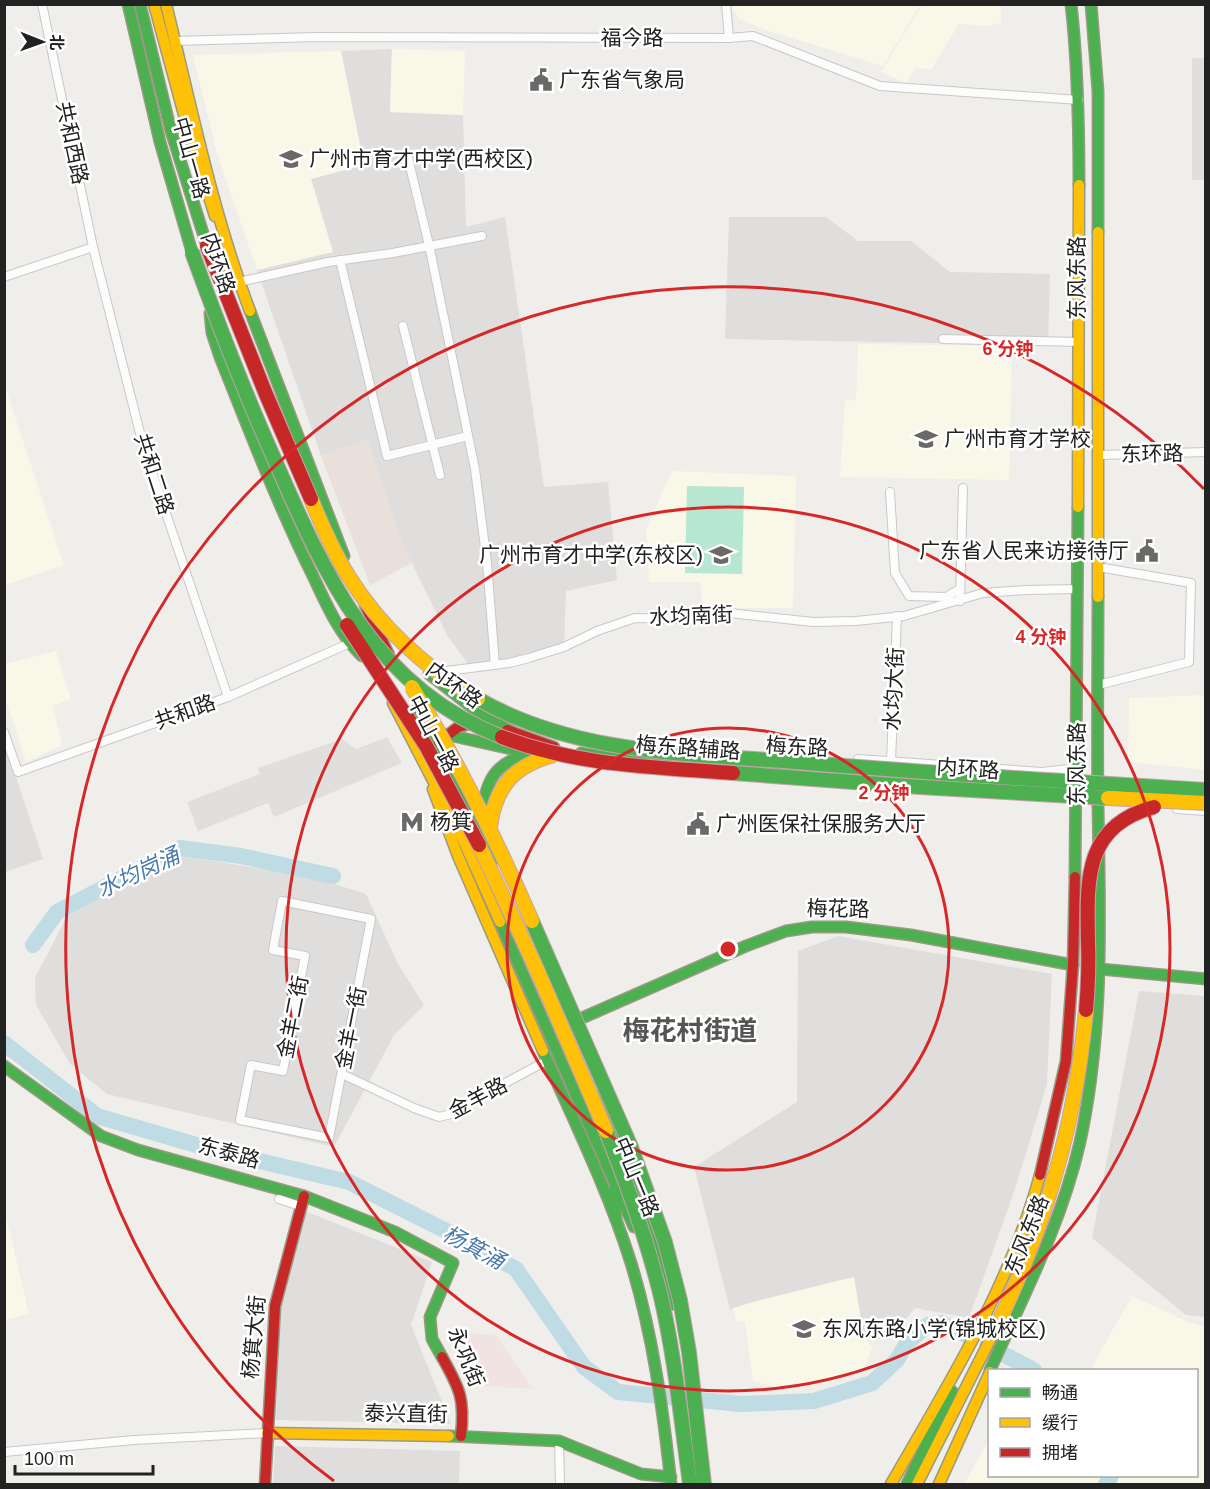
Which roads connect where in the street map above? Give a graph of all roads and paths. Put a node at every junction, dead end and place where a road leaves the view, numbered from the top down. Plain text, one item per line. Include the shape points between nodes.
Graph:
1 (42, 4) edge
2 (128, 4) edge
3 (133, 4) edge
4 (140, 4) edge
5 (154, 4) edge
6 (166, 4) edge
7 (726, 4) edge
8 (1071, 4) edge
9 (1091, 4) edge
10 (729, 38) junction
11 (174, 41) junction
12 (1079, 100) junction
13 (408, 158) dead end
14 (482, 236) dead end
15 (429, 245) junction
16 (93, 247) junction
17 (230, 252) junction
18 (340, 260) junction
19 (4, 277) edge
20 (239, 282) junction
21 (211, 292) junction
22 (404, 326) dead end
23 (943, 339) dead end
24 (1078, 342) junction
25 (468, 436) junction
26 (432, 444) junction
27 (267, 445) junction
28 (1206, 452) edge
29 (1098, 455) junction
30 (440, 476) dead end
31 (288, 487) junction
32 (963, 488) dead end
33 (890, 492) dead end
34 (292, 531) junction
35 (1098, 567) junction
36 (346, 573) junction
37 (960, 589) junction
38 (1078, 589) junction
39 (960, 601) junction
40 (346, 609) junction
41 (897, 616) junction
42 (373, 623) junction
43 (350, 643) junction
44 (373, 664) junction
45 (495, 665) junction
46 (398, 672) dead end
47 (429, 673) junction
48 (1098, 685) junction
49 (228, 697) junction
50 (411, 698) dead end
51 (4, 732) edge
52 (514, 733) junction
53 (442, 739) junction
54 (531, 753) junction
55 (707, 755) junction
56 (781, 761) junction
57 (891, 761) junction
58 (1077, 768) junction
59 (428, 771) junction
60 (1002, 777) junction
61 (490, 779) junction
62 (1206, 781) edge
63 (1206, 790) edge
64 (1098, 794) junction
65 (1206, 795) edge
66 (1077, 798) junction
67 (1206, 802) edge
68 (1206, 809) edge
69 (485, 838) junction
70 (282, 901) joint
71 (516, 921) junction
72 (1073, 965) junction
73 (1100, 969) junction
74 (1206, 979) edge
75 (527, 984) junction
76 (561, 1011) junction
77 (582, 1018) junction
78 (575, 1041) junction
79 (583, 1058) junction
80 (546, 1061) junction
81 (4, 1066) edge
82 (342, 1074) junction
83 (568, 1076) junction
84 (240, 1120) joint
85 (614, 1178) junction
86 (635, 1180) junction
87 (279, 1199) dead end
88 (657, 1199) junction
89 (302, 1201) junction
90 (616, 1219) junction
91 (453, 1263) joint
92 (968, 1352) junction
93 (996, 1356) edge
94 (988, 1374) edge
95 (673, 1397) junction
96 (267, 1433) junction
97 (461, 1436) junction
98 (559, 1441) junction
99 (4, 1452) edge
100 (671, 1481) edge
101 (265, 1485) edge
102 (560, 1485) edge
103 (684, 1485) edge
104 (690, 1485) edge
105 (695, 1485) edge
106 (704, 1485) edge
107 (711, 1485) edge
108 (891, 1485) edge
109 (907, 1485) edge
110 (918, 1485) edge
111 (939, 1485) edge

1 - 16 street, 共和西路
2 - 27 main road, 内环路, bridge via 184,229 222,337
3 - 21 main road, 中山一路 via 169,162
4 - 36 main road, 内环路, bridge via 171,131 207,246 278,424
5 - 17 main road via 197,161
6 - 11 main road, 中山一路
7 - 10 street
8 - 12 main road, 东风东路
9 - 29 main road, 东风东路 via 1098,91
10 - 11 street, 福今路 via 316,37
10 - 12 street, 福今路 via 753,36 880,86
11 - 17 main road, 中山一路
12 - 24 main road, 东风东路
13 - 15 street
14 - 15 street
15 - 18 street
15 - 25 street
16 - 19 street
16 - 49 street, 共和二路 via 143,445
17 - 20 main road, 中山一路
18 - 20 street
18 - 26 street via 387,456
20 - 42 main road, 中山一路
21 - 31 main road, 中山一路
21 - 34 main road via 215,343
22 - 26 street
23 - 24 street
24 - 38 main road, 东风东路
25 - 26 street
25 - 45 street via 487,563
26 - 30 street
27 - 67 main road, 内环路, bridge via 317,554 364,632 436,702 465,721 510,741 549,753 610,763 1040,795
27 - 71 main road, bridge via 317,574 450,786
28 - 29 street, 东环路
29 - 35 main road, 东风东路
31 - 34 main road
31 - 40 main road, 中山一路
32 - 37 street
33 - 37 street via 895,573 909,596 946,597
34 - 43 main road
35 - 48 main road, 东风东路
35 - 48 street via 1191,583 1189,662
36 - 55 main road, 内环路, bridge via 392,633 414,654 450,682 505,713 543,729 591,742
36 - 106 main road, bridge via 375,628 447,742 482,809 640,1170 666,1243 680,1301
37 - 39 street
38 - 39 street, 水均南街 via 983,593
38 - 58 main road, 东风东路
39 - 41 street, 水均南街
40 - 44 main road, 中山一路
40 - 53 main road via 374,640
41 - 45 street, 水均南街 via 813,622 729,613 684,619 635,618 564,647
41 - 57 street, 水均大街
42 - 46 main road, 中山一路
42 - 47 main road
43 - 44 main road
43 - 49 street, 共和路
44 - 59 main road, 中山一路
45 - 47 street, 水均南街
47 - 52 main road via 473,708
48 - 64 main road, 东风东路
49 - 51 street, 共和路 via 18,772
50 - 53 main road, 中山一路
52 - 53 main road via 477,723 462,725
52 - 56 main road, 梅东路 via 581,753 677,762
53 - 54 main road, 梅东路
53 - 59 main road via 432,750
53 - 69 main road, 中山一路
54 - 61 main road via 507,761
54 - 66 main road, 梅东路
55 - 60 main road, 内环路, bridge
55 - 71 main road, bridge via 563,754 544,757 513,774 494,800 490,833 493,860
56 - 57 street
56 - 58 main road, 梅东路 via 1037,783 1057,780
57 - 58 street via 1042,772
58 - 66 main road, 东风东路
59 - 75 main road, 中山一路
59 - 80 main road via 458,856
60 - 62 main road, bridge
60 - 63 main road, 内环路, bridge
61 - 69 main road via 483,801
61 - 77 main road via 492,812
64 - 65 main road
64 - 67 main road
64 - 68 street
64 - 73 main road, 东风东路
66 - 72 main road, 东风东路
68 - 110 main road, bridge via 1169,806 1137,811 1113,828 1093,858 1088,877 1089,961 1084,1038 1060,1166 1011,1298
69 - 76 main road, 中山一路
70 - 82 street, 金羊一街 via 371,919
70 - 84 street, 金羊二街 via 273,950 304,956 289,1037 282,1071 250,1065
71 - 104 main road, bridge via 608,1133 640,1220 670,1344
72 - 77 main road, 梅花路 via 903,934 812,927 775,935
72 - 92 main road, 东风东路 via 1065,1060 1043,1162 1018,1241
73 - 74 main road
73 - 93 main road, 东风东路 via 1095,1062 1073,1169 1046,1247
75 - 76 main road
75 - 83 main road, 中山一路
76 - 77 main road
76 - 78 main road, 中山一路
77 - 78 main road
77 - 79 main road
77 - 88 main road
78 - 79 main road, 中山一路
78 - 83 main road
79 - 86 main road, 中山一路
80 - 82 street, 金羊路 via 455,1113 439,1118
80 - 90 main road
81 - 89 main road, 东泰路 via 101,1136
82 - 84 street, 金羊一街 via 329,1138
83 - 85 main road, 中山一路
85 - 90 main road
85 - 95 main road, 中山一路 via 647,1270
86 - 88 main road
86 - 95 main road, 中山一路 via 665,1284
87 - 89 street
88 - 107 main road via 682,1281 695,1346
89 - 91 main road, 东泰路 via 395,1232
89 - 96 main road, 杨箕大街 via 275,1306
90 - 95 main road
91 - 97 main road, 永巩街 via 430,1317 432,1339 456,1381 464,1408
92 - 108 main road
92 - 109 main road, 东风东路
93 - 110 main road, 东风东路
94 - 111 main road
95 - 100 main road
95 - 103 main road, 中山一路
95 - 105 main road, 中山一路
96 - 97 main road, 泰兴直街
96 - 99 street, 泰兴直街
96 - 101 main road, 杨箕大街
97 - 98 main road, 泰兴直街
98 - 100 main road, 泰兴直街 via 641,1474
98 - 102 street

